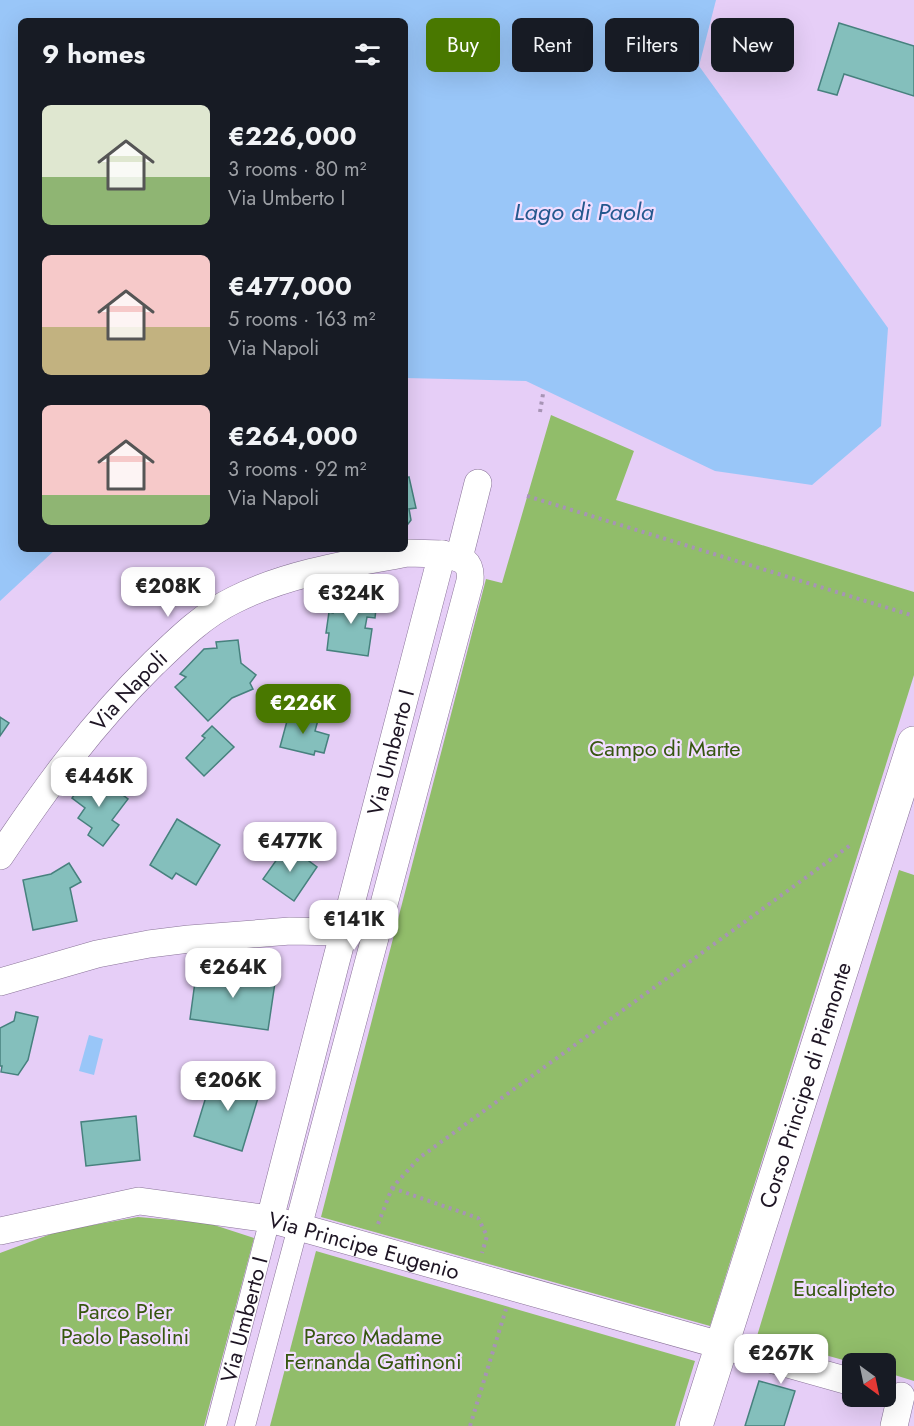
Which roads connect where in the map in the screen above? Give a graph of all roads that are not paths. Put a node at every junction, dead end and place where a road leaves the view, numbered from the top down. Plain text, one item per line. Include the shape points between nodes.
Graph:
1 (478, 483) dead end
2 (450, 556) junction
3 (914, 743) edge
4 (0, 856) edge
5 (343, 932) junction
6 (334, 969) junction
7 (365, 976) junction
8 (0, 982) edge
9 (270, 1219) junction
10 (298, 1227) junction
11 (0, 1231) edge
12 (722, 1345) junction
13 (842, 1379) edge
14 (900, 1395) edge
15 (216, 1426) edge
16 (245, 1426) edge
17 (696, 1426) edge
18 (894, 1426) edge

1 - 2 street, Via Umberto I
2 - 4 street, Via Napoli via 407,553 298,576 254,591 208,616 171,646 100,720
2 - 5 street, Via Umberto I
2 - 7 street, Via Umberto I via 465,561 470,581
3 - 12 street, Corso Principe di Piemonte
5 - 6 street, Via Umberto I
5 - 8 street via 290,931 149,944
6 - 7 street
6 - 9 street, Via Umberto I
7 - 10 street, Via Umberto I
9 - 10 street, Via Principe Eugenio
9 - 11 street, Via Principe Eugenio via 139,1200
9 - 15 street, Via Umberto I
10 - 12 street, Via Principe Eugenio
10 - 16 street, Via Umberto I
12 - 13 street, Via Principe Eugenio
12 - 17 street, Corso Principe di Piemonte
14 - 18 street

